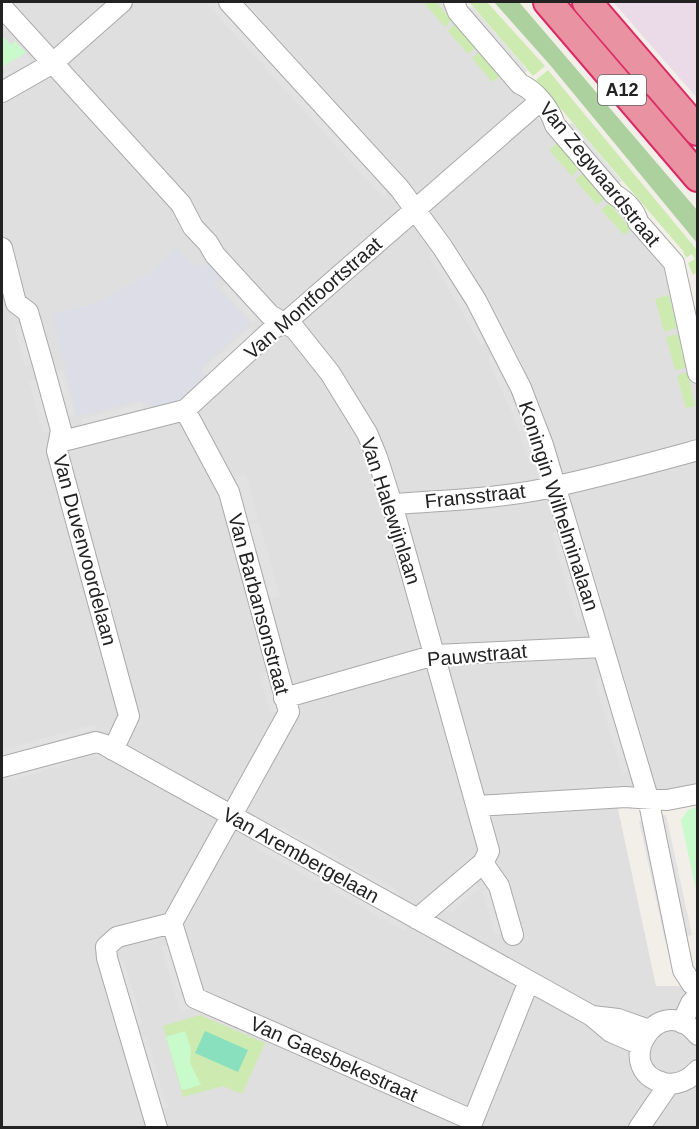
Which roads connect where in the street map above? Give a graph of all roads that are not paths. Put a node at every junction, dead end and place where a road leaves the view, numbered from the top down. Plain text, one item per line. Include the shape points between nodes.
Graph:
1 (122, 2) edge
2 (229, 2) edge
3 (454, 2) edge
4 (548, 2) edge
5 (587, 2) edge
6 (2, 7) edge
7 (53, 63) junction
8 (2, 92) edge
9 (540, 101) junction
10 (698, 131) edge
11 (698, 177) edge
12 (416, 209) junction
13 (2, 248) edge
14 (285, 323) junction
15 (698, 373) edge
16 (185, 410) junction
17 (58, 447) junction
18 (698, 450) edge
19 (556, 486) junction
20 (392, 504) junction
21 (603, 647) junction
22 (435, 656) junction
23 (284, 698) junction
24 (113, 750) junction
25 (2, 767) edge
26 (698, 794) edge
27 (648, 798) junction
28 (477, 806) junction
29 (231, 816) junction
30 (486, 857) junction
31 (417, 919) junction
32 (172, 923) junction
33 (513, 936) dead end
34 (529, 981) junction
35 (698, 988) edge
36 (698, 996) edge
37 (692, 1025) edge
38 (645, 1037) junction
39 (696, 1074) edge
40 (661, 1080) junction
41 (471, 1124) edge
42 (157, 1128) edge
43 (639, 1128) edge

1 - 7 street
2 - 12 street, Koningin Wilhelminalaan
3 - 9 street, Van Zegwaardstraat via 458,12 520,84
4 - 11 highway, A12
5 - 10 highway, A12
6 - 7 street, Van Halewijnlaan
7 - 8 street
7 - 14 street, Van Halewijnlaan via 181,204 215,255 270,315
9 - 12 street, Van Montfoortstraat
9 - 15 street, Van Zegwaardstraat via 555,125 614,194 625,200 638,222 674,263
12 - 14 street, Van Montfoortstraat
12 - 19 street, Koningin Wilhelminalaan via 497,337 521,388
13 - 17 street, Van Duvenvoordelaan via 16,303 28,312 61,430
14 - 16 street, Van Montfoortstraat via 274,328
14 - 20 street, Van Halewijnlaan via 295,329 346,397 367,433
16 - 17 street, Van Montfoortstraat
16 - 23 street, Van Barbansonstraat via 229,492
17 - 24 street, Van Duvenvoordelaan via 129,716
18 - 19 street, Fransstraat
19 - 20 street, Fransstraat via 498,496
19 - 21 street, Koningin Wilhelminalaan
20 - 22 street, Van Halewijnlaan
21 - 22 street, Pauwstraat
21 - 27 street, Koningin Wilhelminalaan
22 - 23 street, Pauwstraat
22 - 28 street, Van Halewijnlaan
23 - 29 street, Van Barbansonstraat via 289,712
24 - 25 street, Van Arembergelaan via 96,742
24 - 29 street, Van Arembergelaan
26 - 27 street via 667,800
27 - 28 street
27 - 35 street, Koningin Wilhelminalaan via 683,970
28 - 30 street, Van Halewijnlaan
29 - 31 street, Van Arembergelaan
29 - 32 street, Van Barbansonstraat
30 - 31 street
30 - 33 street, Van Halewijnlaan
31 - 34 street, Van Arembergelaan
32 - 41 street, Van Gaesbekestraat via 195,998
32 - 42 street via 117,937 106,947
34 - 38 street, Van Arembergelaan via 592,1016 611,1032
34 - 41 street
36 - 37 street via 691,1004
37 - 38 street via 661,1022
38 - 40 street via 642,1062
39 - 40 street via 687,1080
40 - 43 street

